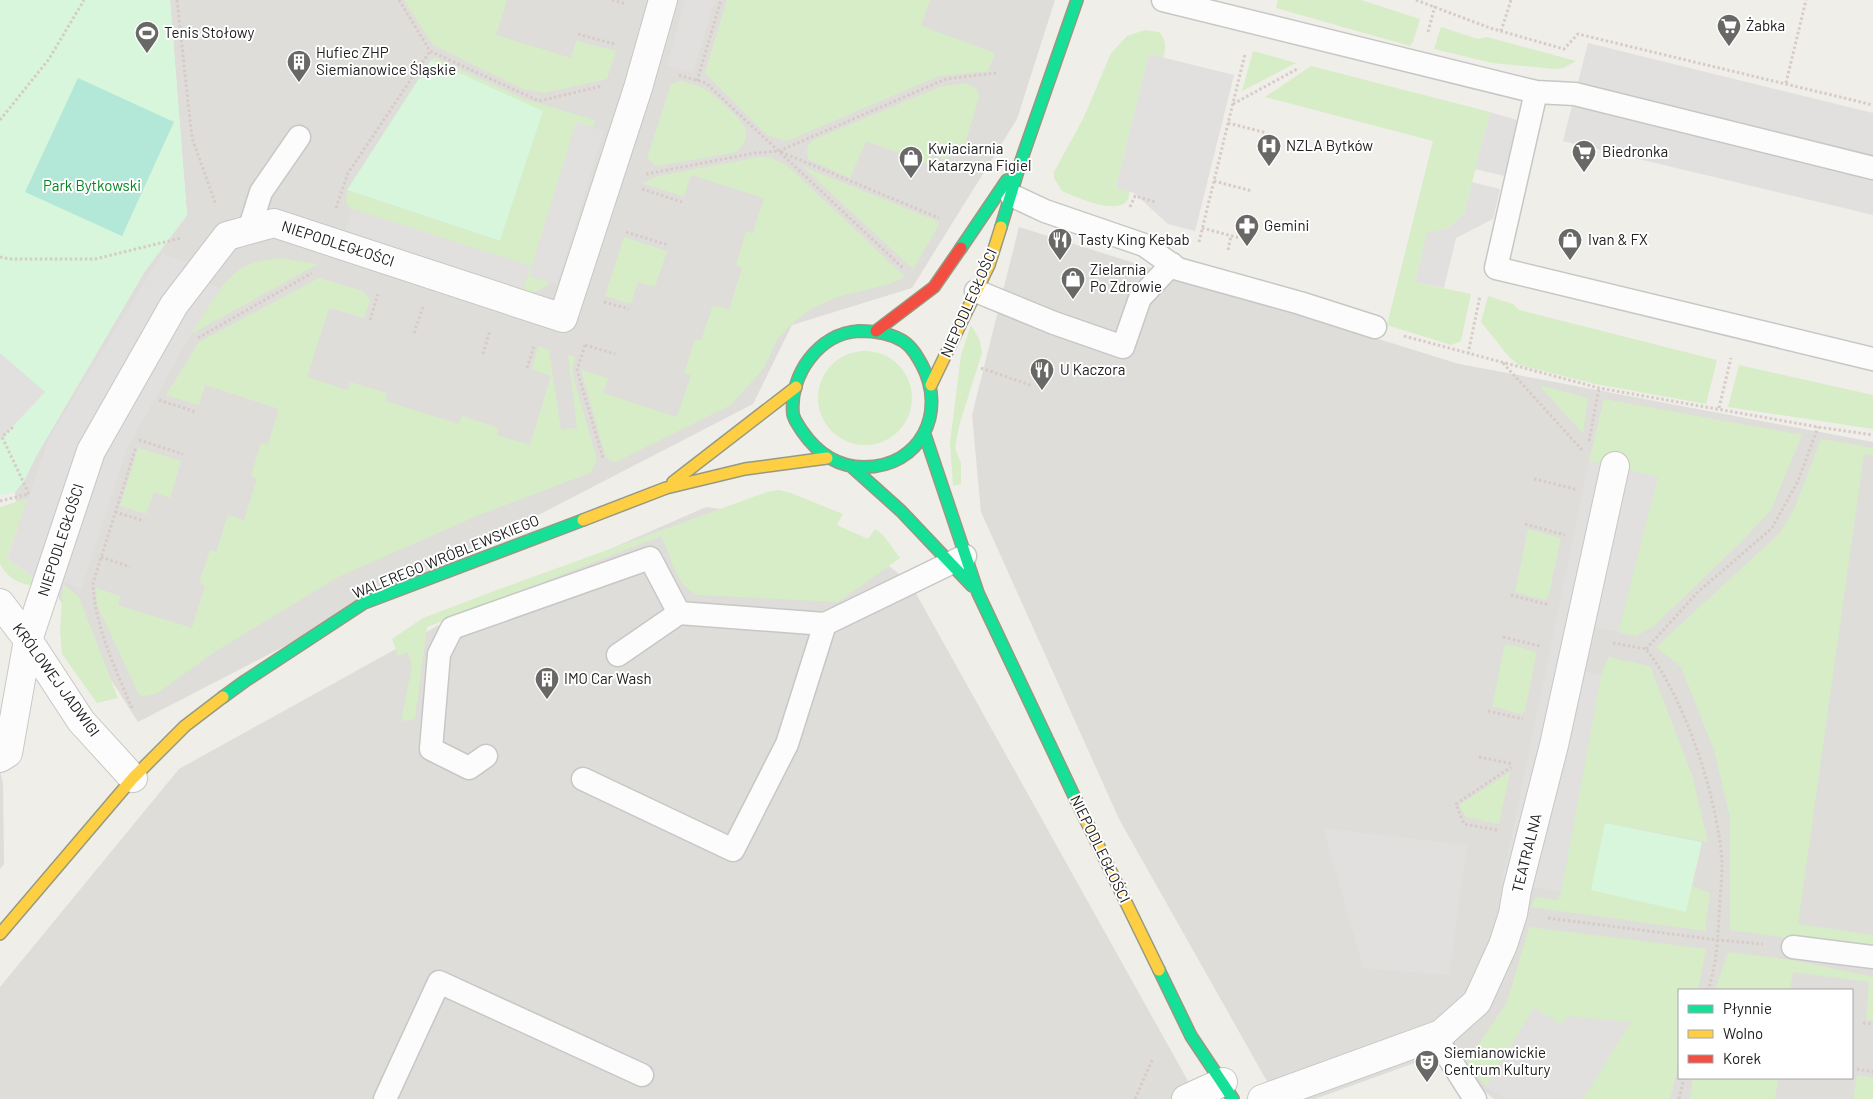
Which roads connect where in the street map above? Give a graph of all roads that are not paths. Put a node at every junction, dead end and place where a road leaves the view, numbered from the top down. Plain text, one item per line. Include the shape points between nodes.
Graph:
1 (663, 0) edge
2 (1077, 0) edge
3 (1163, 0) edge
4 (1536, 92) junction
5 (299, 137) dead end
6 (1021, 161) junction
7 (1873, 168) edge
8 (1011, 196) junction
9 (238, 233) junction
10 (1172, 264) junction
11 (976, 291) junction
12 (1374, 327) road end
13 (876, 331) junction
14 (1873, 359) edge
15 (931, 386) junction
16 (796, 388) junction
17 (925, 435) junction
18 (827, 458) junction
19 (1615, 466) dead end
20 (852, 467) junction
21 (666, 488) junction
22 (958, 560) junction
23 (978, 593) junction
24 (0, 603) edge
25 (679, 613) junction
26 (825, 624) junction
27 (28, 640) junction
28 (618, 655) dead end
29 (486, 756) dead end
30 (0, 758) edge
31 (133, 778) junction
32 (584, 779) dead end
33 (0, 934) edge
34 (1793, 947) road end
35 (1873, 957) edge
36 (1435, 1036) junction
37 (642, 1075) dead end
38 (1228, 1091) edge
39 (385, 1099) edge
40 (1186, 1099) edge
41 (1262, 1099) edge
42 (1475, 1099) edge

1 - 9 street, NIEPODLEGŁOŚCI via 638,88 563,318 274,223
2 - 6 street, NIEPODLEGŁOŚCI
3 - 4 lane
4 - 7 lane via 1576,94
4 - 14 lane via 1496,268
5 - 9 lane via 261,192
6 - 8 street, NIEPODLEGŁOŚCI
6 - 13 street, NIEPODLEGŁOŚCI via 934,287
8 - 10 lane via 1144,244
8 - 11 street, NIEPODLEGŁOŚCI via 989,265
9 - 27 street, NIEPODLEGŁOŚCI via 174,304 91,450
10 - 11 lane via 1140,298 1123,348
10 - 12 lane via 1178,269 1300,302
11 - 15 street, NIEPODLEGŁOŚCI
13 - 15 street via 905,343 921,361
13 - 16 street via 850,332 824,343 805,362
15 - 17 street via 931,412
16 - 18 street via 793,416 808,440
16 - 21 street, WALEREGO WRÓBLEWSKIEGO
17 - 20 street via 907,455 878,466
17 - 22 street, NIEPODLEGŁOŚCI
18 - 20 street
18 - 21 street, WALEREGO WRÓBLEWSKIEGO via 745,469
19 - 36 street, TEATRALNA via 1513,914 1503,945 1476,1002
20 - 22 street, NIEPODLEGŁOŚCI
21 - 31 street, WALEREGO WRÓBLEWSKIEGO via 364,603 245,681 185,726
22 - 23 street, NIEPODLEGŁOŚCI
22 - 23 street, NIEPODLEGŁOŚCI
22 - 26 lane
23 - 38 street, NIEPODLEGŁOŚCI via 1192,1036
24 - 27 street, KRÓLOWEJ JADWIGI
25 - 26 lane
25 - 28 lane
25 - 29 lane via 650,558 452,628 438,654 431,749 469,768
26 - 32 lane via 788,744 733,850
27 - 30 street, NIEPODLEGŁOŚCI via 8,753
27 - 31 street, KRÓLOWEJ JADWIGI via 81,721
31 - 33 street, WALEREGO WRÓBLEWSKIEGO
34 - 35 lane
36 - 41 street, TEATRALNA
36 - 42 lane
37 - 39 lane via 439,982
38 - 40 street

